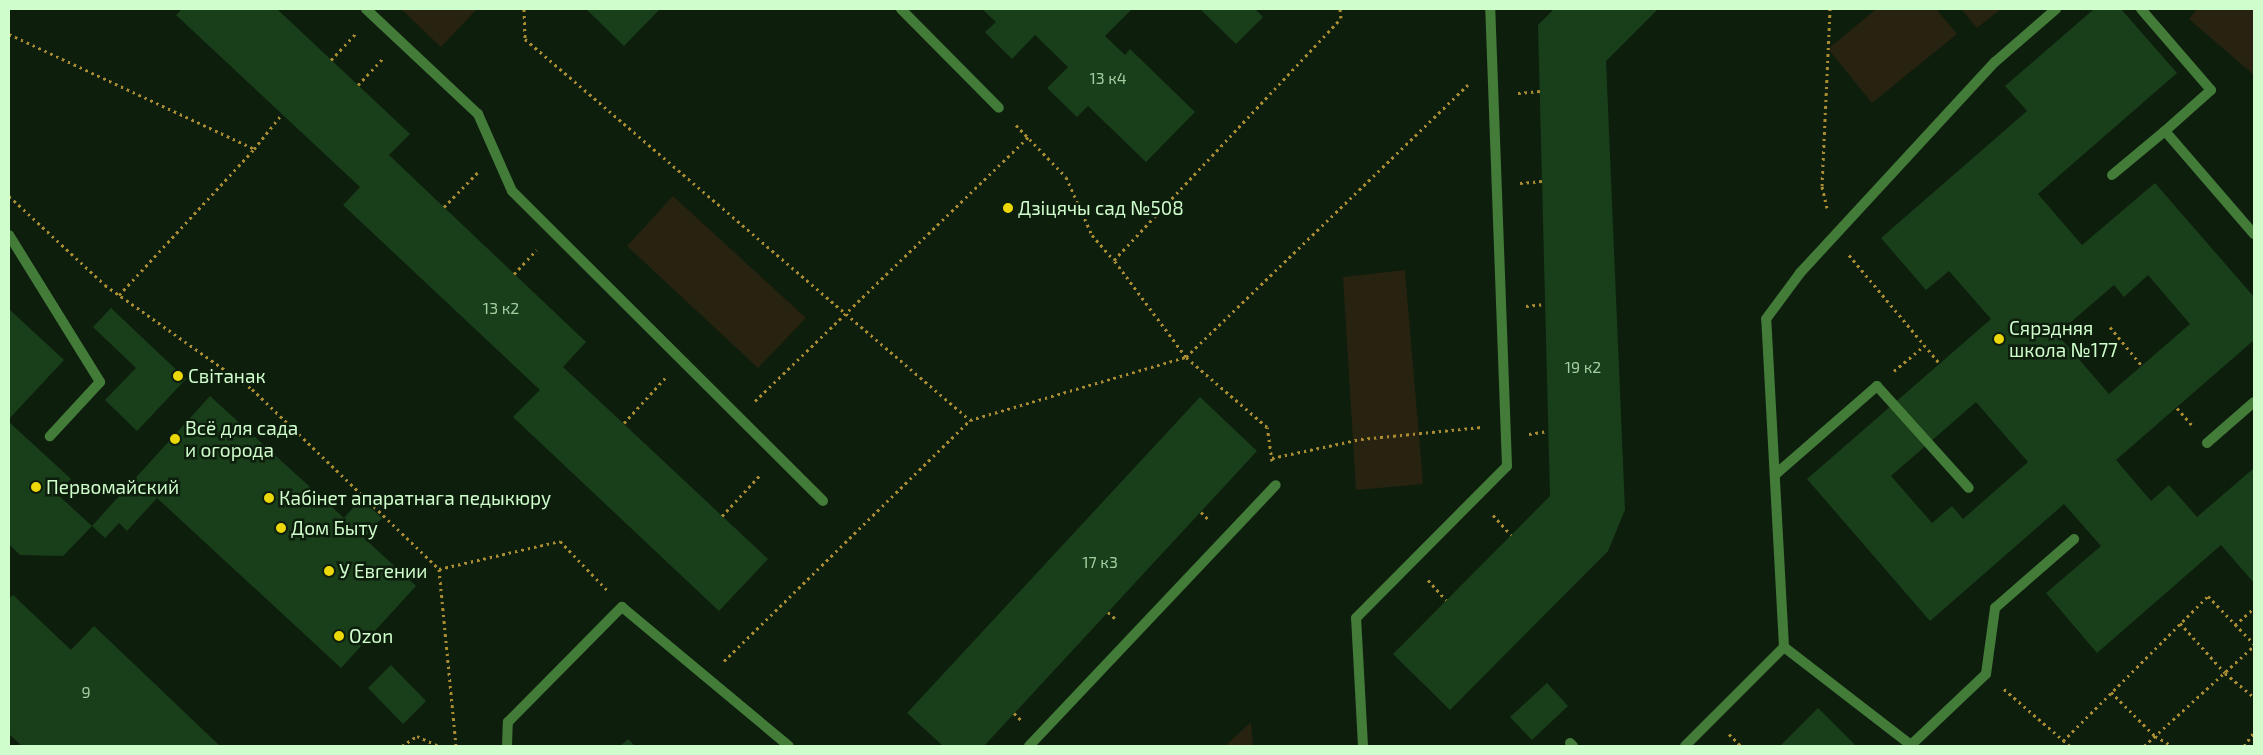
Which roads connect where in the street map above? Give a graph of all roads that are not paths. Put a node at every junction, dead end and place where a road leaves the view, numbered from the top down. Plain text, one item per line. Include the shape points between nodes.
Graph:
1 (901, 9) edge
2 (1490, 9) edge
3 (2056, 9) edge
4 (2141, 9) edge
5 (369, 12) edge
6 (999, 108) road end
7 (2165, 131) junction
8 (2112, 175) dead end
9 (2254, 234) edge
10 (9, 235) edge
11 (2254, 402) edge
12 (50, 436) dead end
13 (2207, 442) dead end
14 (1776, 474) junction
15 (1276, 485) road end
16 (1969, 488) dead end
17 (823, 501) dead end
18 (2074, 539) dead end
19 (1784, 647) junction
20 (507, 746) edge
21 (788, 746) edge
22 (1029, 746) edge
23 (1363, 746) edge
24 (1685, 746) edge
25 (1912, 746) edge

1 - 6 lane
2 - 23 lane via 1507,466 1356,618
3 - 14 lane via 1995,62 1800,273 1766,319
4 - 7 lane via 2211,90
5 - 17 lane via 478,114 512,191
7 - 8 lane
7 - 9 lane
10 - 12 lane via 100,382
11 - 13 lane
14 - 16 lane via 1877,386
14 - 19 lane
15 - 22 lane
18 - 25 lane via 1995,608 1986,674
19 - 24 lane
19 - 25 lane
20 - 21 lane via 508,722 622,607

